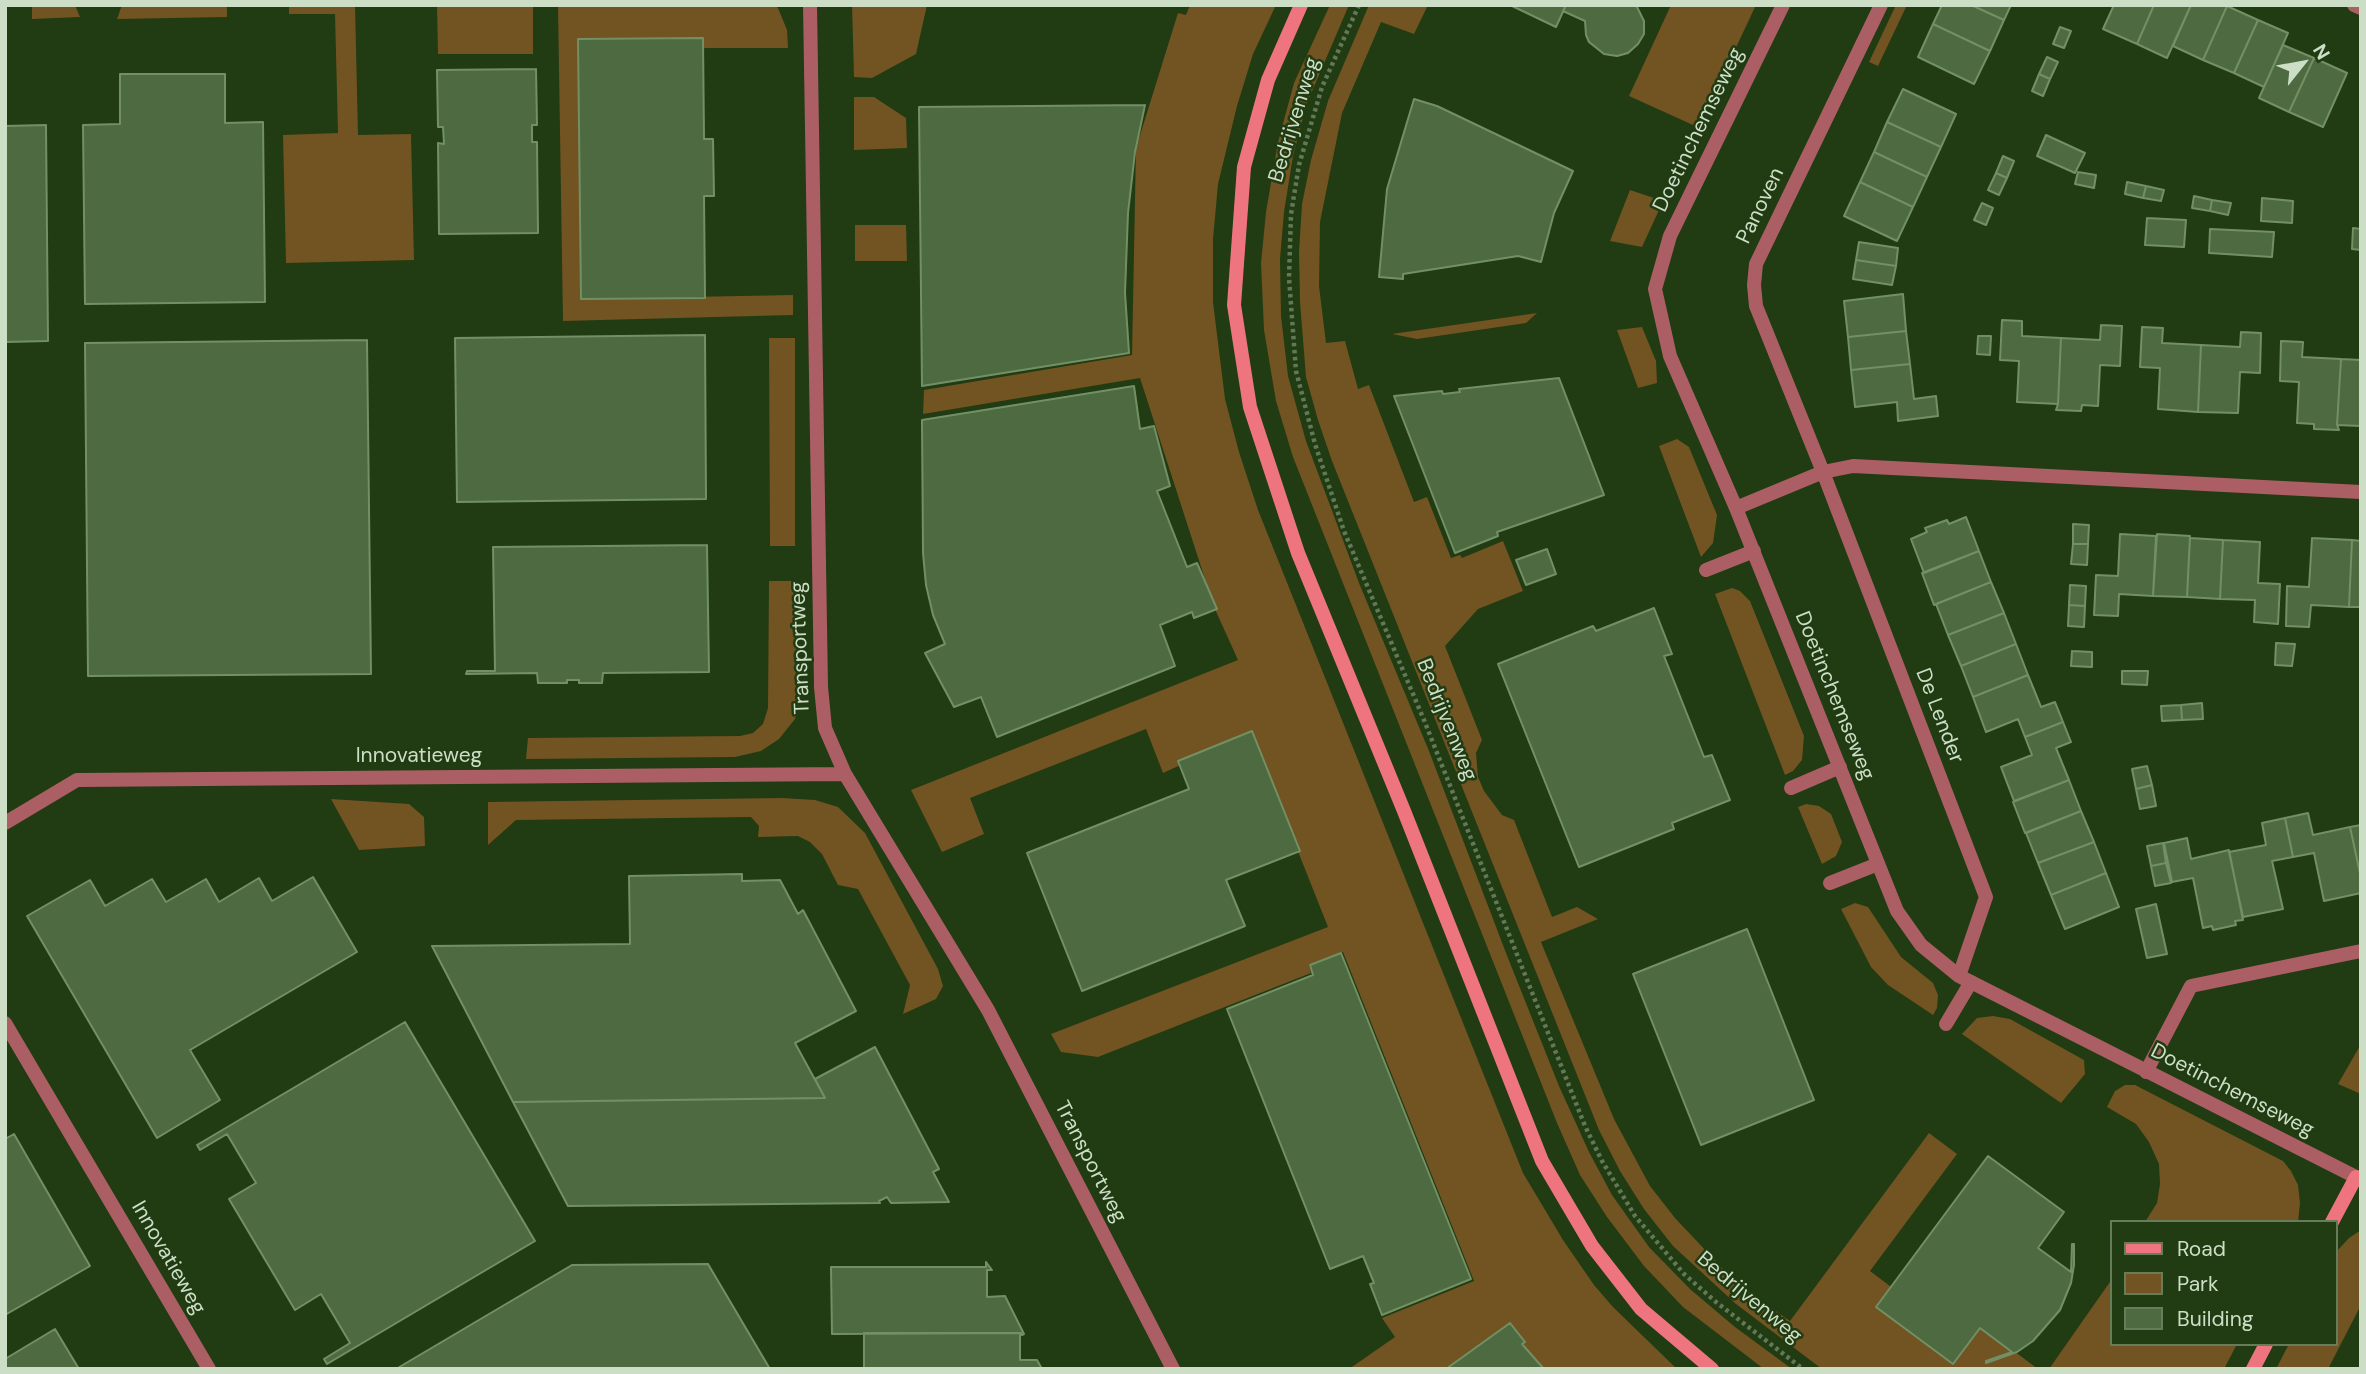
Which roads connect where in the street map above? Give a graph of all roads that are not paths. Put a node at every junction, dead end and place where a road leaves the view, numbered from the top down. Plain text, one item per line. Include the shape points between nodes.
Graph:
1 (810, 5) edge
2 (1301, 5) edge
3 (1783, 5) edge
4 (1881, 5) edge
5 (2354, 5) edge
6 (2361, 8) edge
7 (1823, 472) junction
8 (2361, 492) edge
9 (1737, 508) junction
10 (1754, 551) junction
11 (1706, 570) dead end
12 (1840, 767) junction
13 (845, 774) junction
14 (1791, 788) dead end
15 (5, 823) edge
16 (1878, 864) junction
17 (1830, 883) dead end
18 (2361, 951) edge
19 (1965, 979) junction
20 (5, 1023) edge
21 (1946, 1024) dead end
22 (2146, 1072) junction
23 (2358, 1178) edge
24 (2333, 1220) edge
25 (2265, 1346) edge
26 (209, 1369) edge
27 (1173, 1369) edge
28 (1712, 1369) edge
29 (2253, 1369) edge

1 - 13 street, Transportweg via 821,687 825,728
2 - 28 main road, Bedrijvenweg via 1268,80 1244,167 1234,305 1250,407 1298,553 1542,1161 1592,1246 1641,1310
3 - 9 street, Doetinchemseweg via 1670,236 1655,289 1670,356
4 - 7 street, Panoven via 1756,264 1756,306
5 - 6 street
7 - 8 street via 1853,466
7 - 9 street
7 - 19 street, De Lender via 1986,897
9 - 10 street, Doetinchemseweg
10 - 11 street
10 - 12 street, Doetinchemseweg
12 - 14 street
12 - 16 street, Doetinchemseweg
13 - 15 street, Innovatieweg via 77,780
13 - 27 street, Transportweg via 988,1010
16 - 17 street
16 - 19 street, Doetinchemseweg via 1897,911 1921,945
18 - 22 street via 2191,986
19 - 21 street, De Lender
19 - 22 street, Doetinchemseweg
20 - 26 street, Innovatieweg
22 - 23 street, Doetinchemseweg
23 - 24 main road, Doetinchemseweg
25 - 29 main road

